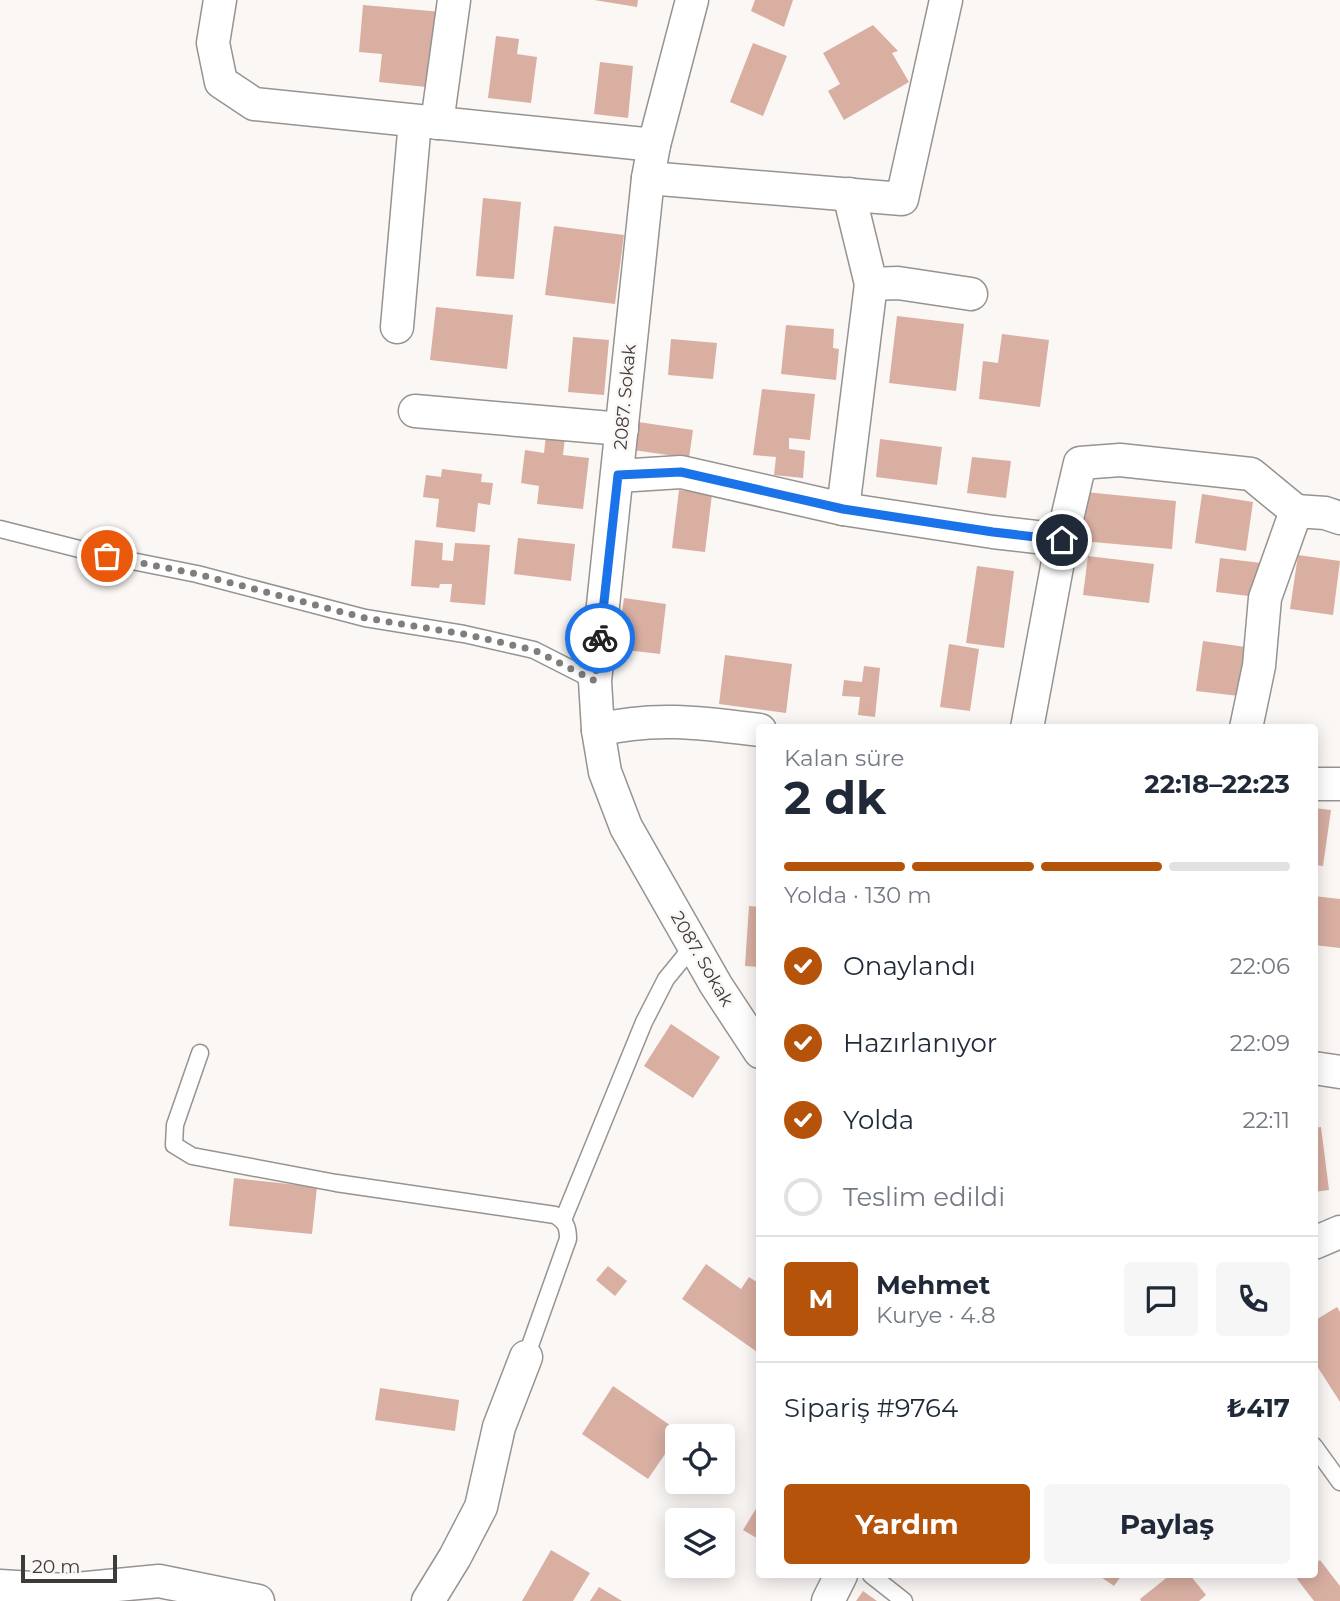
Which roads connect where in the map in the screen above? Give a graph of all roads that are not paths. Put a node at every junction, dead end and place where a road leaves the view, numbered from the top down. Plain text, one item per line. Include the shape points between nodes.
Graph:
1 (220, 0) edge
2 (454, 0) edge
3 (692, 0) edge
4 (946, 0) edge
5 (426, 122) junction
6 (654, 145) junction
7 (648, 178) junction
8 (849, 194) junction
9 (872, 284) junction
10 (971, 294) dead end
11 (397, 327) dead end
12 (415, 411) dead end
13 (622, 429) junction
14 (618, 475) junction
15 (843, 509) junction
16 (1296, 511) junction
17 (1340, 518) edge
18 (0, 529) edge
19 (1062, 540) junction
20 (595, 681) junction
21 (1028, 724) edge
22 (1247, 724) edge
23 (756, 729) edge
24 (598, 730) junction
25 (1318, 784) edge
26 (1340, 785) edge
27 (693, 946) junction
28 (756, 1046) edge
29 (200, 1053) dead end
30 (1318, 1069) edge
31 (1340, 1072) edge
32 (563, 1220) junction
33 (1340, 1232) edge
34 (1318, 1241) edge
35 (526, 1357) joint
36 (1318, 1452) edge
37 (1340, 1482) edge
38 (840, 1578) edge
39 (875, 1578) edge
40 (0, 1586) edge
41 (162, 1591) edge
42 (258, 1601) edge
43 (428, 1601) edge
44 (828, 1601) edge
45 (904, 1601) edge

1 - 5 street via 213,43 220,82 254,104
2 - 5 street
3 - 6 street, 2087. Sokak
4 - 8 street via 902,199
5 - 6 street
5 - 11 street
6 - 7 street, 2087. Sokak
7 - 8 street
7 - 13 street, 2087. Sokak
8 - 9 street
9 - 10 street via 898,283
9 - 15 street
12 - 13 street
13 - 14 street, 2087. Sokak
14 - 15 street via 681,472
14 - 20 street, 2087. Sokak
15 - 19 street
16 - 17 street
16 - 19 street via 1251,474 1120,460 1080,463
16 - 22 street via 1265,598 1259,666
18 - 20 lane via 365,618 534,650
19 - 21 street
20 - 24 street, 2087. Sokak
23 - 24 street via 684,720 627,723
24 - 27 street, 2087. Sokak via 604,772 626,827
25 - 26 street
27 - 28 street, 2087. Sokak
27 - 32 lane via 666,979 644,1022
29 - 32 lane via 175,1125 174,1145 192,1156 336,1183 555,1215
30 - 31 street
32 - 35 lane via 569,1239
33 - 34 street
35 - 43 street via 499,1427 481,1507
36 - 37 lane
38 - 44 street
39 - 45 lane
40 - 41 street
41 - 42 street

